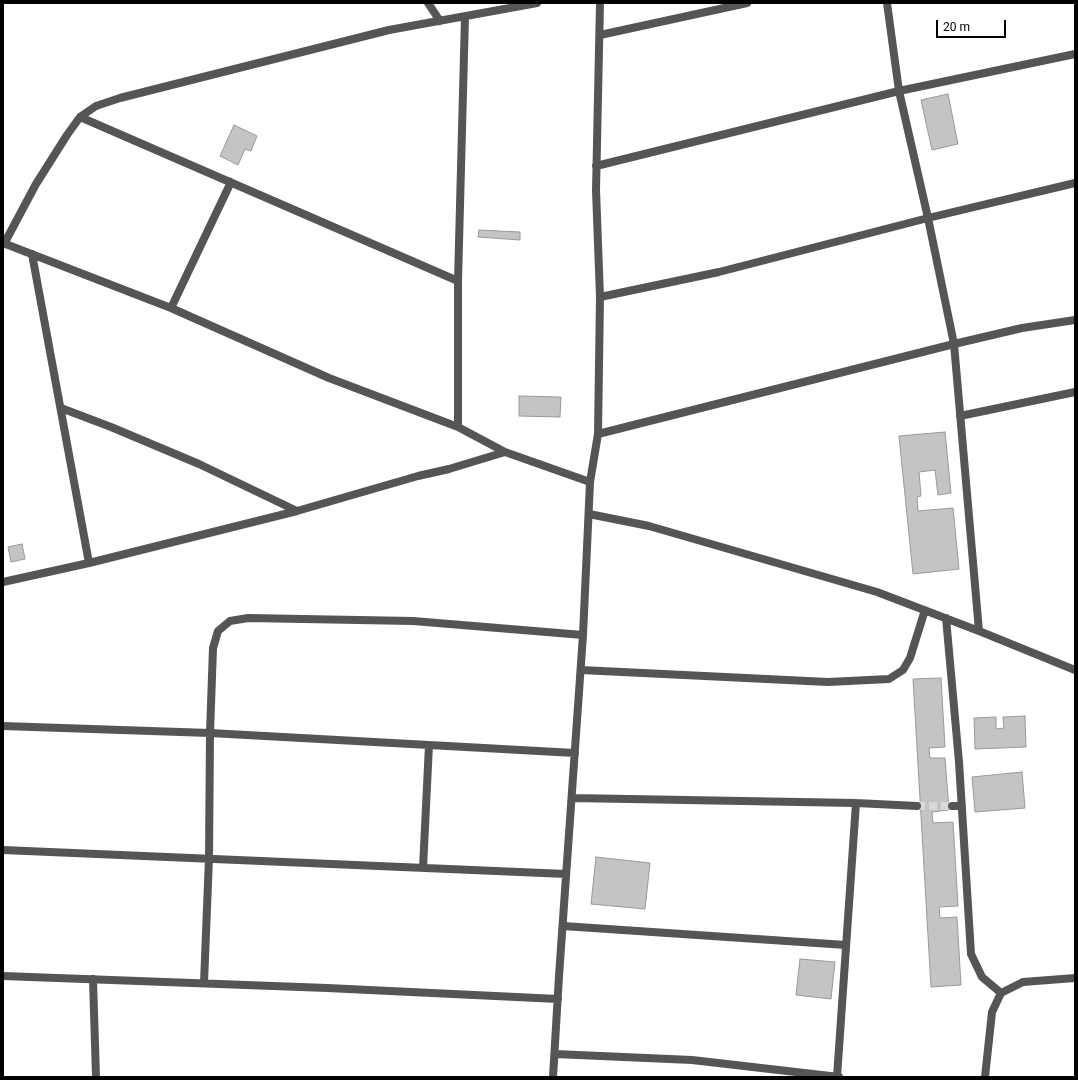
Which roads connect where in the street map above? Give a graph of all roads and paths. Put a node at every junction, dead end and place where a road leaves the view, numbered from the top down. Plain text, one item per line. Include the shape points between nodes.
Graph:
1 (428, 3) edge
2 (537, 3) edge
3 (600, 3) edge
4 (747, 3) edge
5 (887, 3) edge
6 (465, 17) junction
7 (440, 21) junction
8 (600, 35) junction
9 (1075, 54) edge
10 (899, 91) junction
11 (80, 117) junction
12 (596, 166) junction
13 (231, 182) junction
14 (1075, 183) edge
15 (928, 218) junction
16 (4, 243) edge
17 (32, 254) junction
18 (458, 281) junction
19 (600, 297) junction
20 (171, 308) junction
21 (1075, 320) edge
22 (954, 344) junction
23 (1075, 392) edge
24 (61, 408) junction
25 (960, 416) junction
26 (458, 427) junction
27 (598, 434) junction
28 (505, 452) junction
29 (590, 482) junction
30 (297, 511) junction
31 (589, 514) junction
32 (89, 563) junction
33 (3, 582) edge
34 (925, 610) junction
35 (946, 618) junction
36 (979, 631) junction
37 (583, 635) junction
38 (581, 670) junction
39 (1075, 670) edge
40 (3, 726) edge
41 (210, 733) junction
42 (429, 745) junction
43 (575, 752) junction
44 (572, 798) junction
45 (856, 804) junction
46 (917, 806) tunnel mouth
47 (952, 806) tunnel mouth
48 (962, 806) junction
49 (3, 850) edge
50 (209, 858) junction
51 (423, 868) junction
52 (566, 874) junction
53 (563, 926) junction
54 (846, 945) junction
55 (3, 976) edge
56 (1075, 978) edge
57 (93, 980) junction
58 (204, 983) junction
59 (1001, 993) junction
60 (558, 1000) junction
61 (555, 1054) junction
62 (96, 1077) edge
63 (554, 1077) edge
64 (838, 1077) edge
65 (985, 1077) edge

1 - 7 street
2 - 6 street
3 - 8 street
4 - 8 street
5 - 10 street
6 - 7 street
6 - 18 street
7 - 11 street via 389,30 120,98 96,106
8 - 12 street
9 - 10 street
10 - 12 street
10 - 15 street
11 - 13 street
11 - 16 street via 36,184
12 - 19 street
13 - 18 street
13 - 20 street
14 - 15 street
15 - 19 street via 719,272
15 - 22 street
16 - 17 street
17 - 20 street
17 - 24 street
18 - 26 street
19 - 27 street
20 - 26 street via 330,378
21 - 22 street via 1022,328
22 - 25 street
22 - 27 street
23 - 25 street
24 - 30 street via 199,464
24 - 32 street
25 - 36 street
26 - 28 street
27 - 29 street
28 - 29 street
28 - 30 street
29 - 31 street
30 - 32 street
31 - 34 street via 649,526 877,592
31 - 37 street
32 - 33 street
34 - 35 street
34 - 38 street via 910,658 903,670 889,680 828,682
35 - 36 street
35 - 48 street
36 - 39 street
37 - 38 street
37 - 41 street via 413,621 248,618 230,622 218,632 213,648
38 - 43 street
40 - 41 street
41 - 42 street
41 - 50 street
42 - 43 street
42 - 51 street
43 - 44 street
44 - 45 street
44 - 52 street
45 - 46 street
45 - 54 street
47 - 48 street
48 - 59 street via 971,954 982,977
49 - 50 street
50 - 51 street
50 - 58 street
51 - 52 street
52 - 53 street
53 - 54 street
53 - 60 street
54 - 64 street
55 - 57 street
56 - 59 street via 1023,982
57 - 58 street
57 - 62 street
58 - 60 street via 455,993
59 - 65 street via 992,1012
60 - 61 street
61 - 63 street
61 - 64 street via 692,1060

